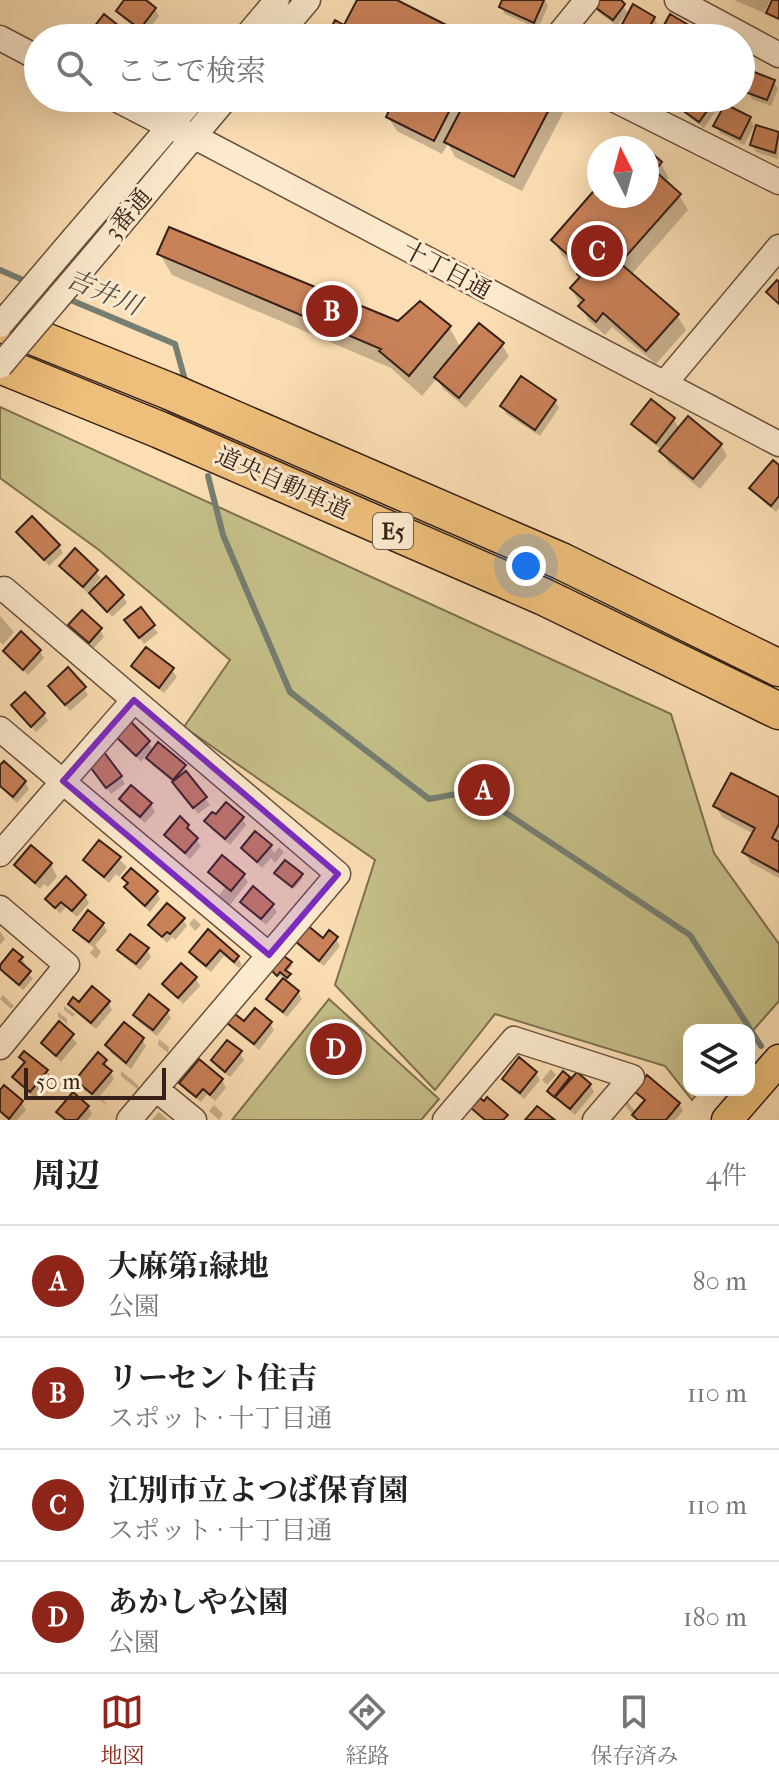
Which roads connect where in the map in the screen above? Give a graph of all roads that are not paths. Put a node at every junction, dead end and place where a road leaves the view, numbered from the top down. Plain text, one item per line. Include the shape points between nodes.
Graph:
1 (277, 0) edge
2 (308, 0) edge
3 (587, 0) edge
4 (677, 0) edge
5 (257, 24) edge
6 (288, 24) edge
7 (567, 24) edge
8 (722, 24) edge
9 (0, 38) edge
10 (755, 42) edge
11 (24, 51) edge
12 (779, 55) edge
13 (141, 112) edge
14 (182, 112) edge
15 (214, 112) edge
16 (639, 112) edge
17 (170, 127) junction
18 (193, 136) junction
19 (779, 182) edge
20 (779, 247) edge
21 (0, 324) edge
22 (0, 366) edge
23 (664, 384) junction
24 (779, 444) edge
25 (0, 590) edge
26 (779, 668) edge
27 (134, 700) junction
28 (779, 711) edge
29 (0, 729) edge
30 (63, 781) junction
31 (0, 854) edge
32 (0, 908) edge
33 (269, 955) junction
34 (0, 1047) edge
35 (779, 1060) edge
36 (156, 1089) junction
37 (129, 1120) edge
38 (194, 1120) edge
39 (445, 1120) edge
40 (595, 1120) edge
41 (727, 1120) edge

1 - 5 street
2 - 6 street
3 - 7 street
4 - 8 street
9 - 11 street
10 - 12 street
13 - 17 street, 十丁目通
14 - 17 street, 3番通
15 - 18 street, 3番通
16 - 19 street
17 - 18 street, 十丁目通
17 - 21 street, 3番通, bridge
18 - 22 street, 3番通, bridge
18 - 23 street, 十丁目通
20 - 23 street
21 - 26 highway, 道央自動車道 / E5 via 547,554
22 - 28 highway, 道央自動車道 / E5 via 544,597
23 - 24 street, 十丁目通
25 - 27 street
27 - 30 street
27 - 33 street via 338,874
29 - 30 street
30 - 31 street
30 - 33 street
32 - 34 street via 67,965
33 - 36 street
35 - 41 main road
36 - 37 street
36 - 38 street
39 - 40 street via 514,1039 632,1077

